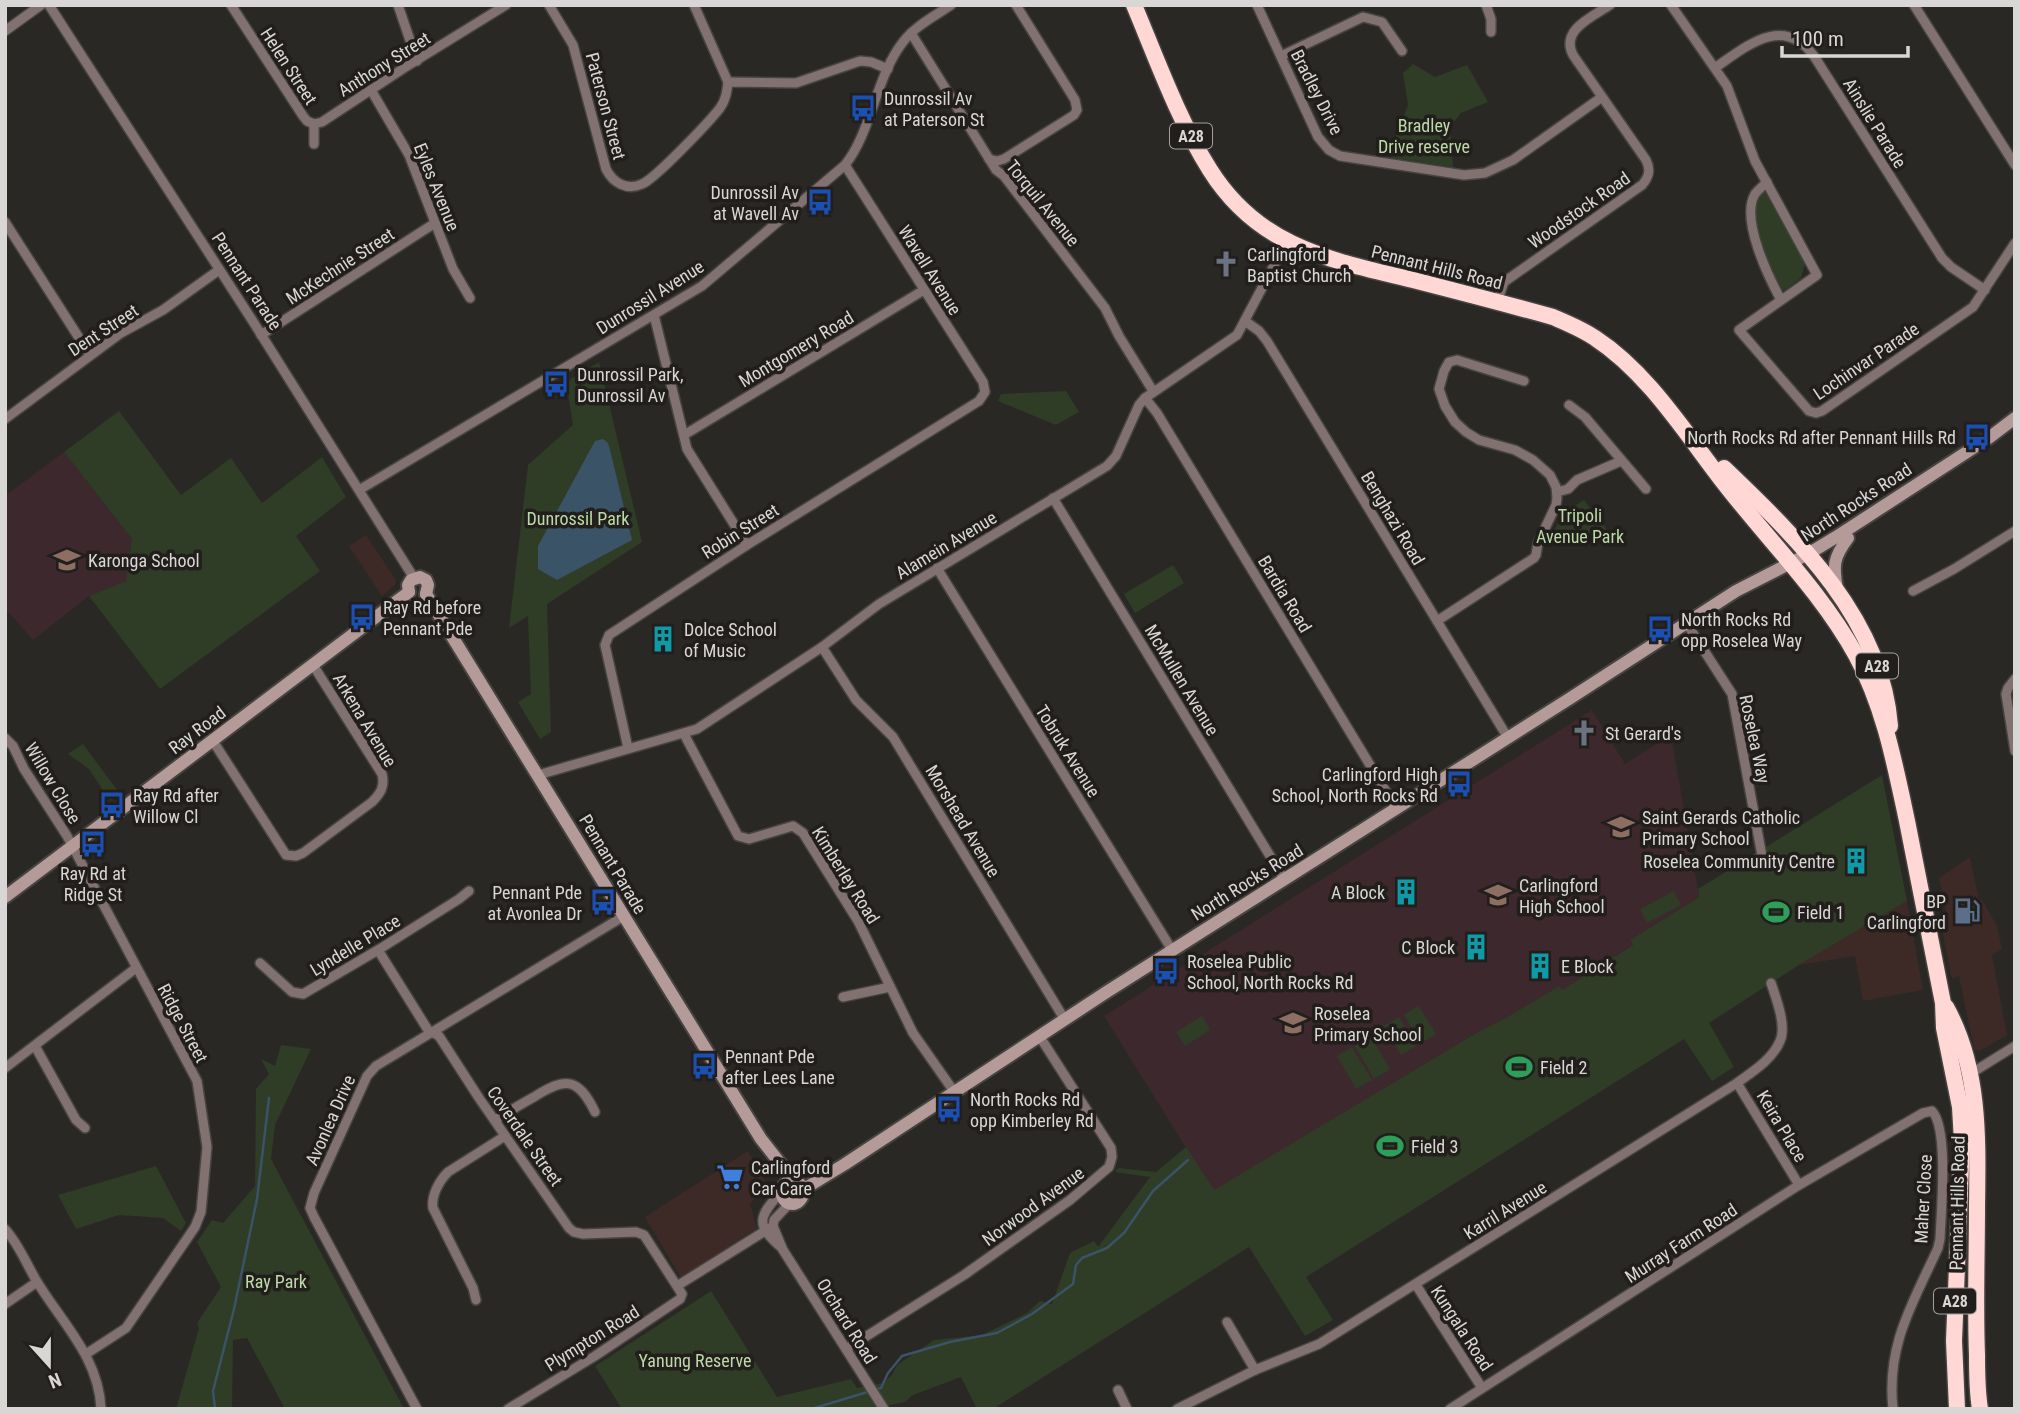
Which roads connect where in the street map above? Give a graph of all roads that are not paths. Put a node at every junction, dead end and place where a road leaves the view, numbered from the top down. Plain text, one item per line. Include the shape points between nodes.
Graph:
1 (41, 5) edge
2 (49, 5) edge
3 (231, 5) edge
4 (398, 5) edge
5 (506, 5) edge
6 (549, 5) edge
7 (694, 5) edge
8 (951, 5) edge
9 (1016, 5) edge
10 (1134, 5) edge
11 (1256, 5) edge
12 (1486, 5) edge
13 (1610, 5) edge
14 (1671, 5) edge
15 (1914, 5) edge
16 (5, 31) edge
17 (911, 33) junction
18 (1491, 33) dead end
19 (1402, 51) dead end
20 (1281, 56) junction
21 (416, 61) junction
22 (1716, 67) junction
23 (888, 69) junction
24 (728, 82) junction
25 (371, 90) junction
26 (1602, 96) junction
27 (314, 124) junction
28 (314, 144) dead end
29 (989, 159) junction
30 (2015, 165) edge
31 (845, 166) junction
32 (1767, 182) junction
33 (5, 222) edge
34 (435, 223) junction
35 (1285, 241) junction
36 (2015, 243) edge
37 (219, 270) junction
38 (924, 290) junction
39 (1985, 290) junction
40 (470, 298) dead end
41 (1782, 300) junction
42 (1497, 302) junction
43 (654, 315) junction
44 (1245, 320) junction
45 (261, 335) junction
46 (90, 355) junction
47 (1524, 381) dead end
48 (1153, 391) junction
49 (985, 392) joint
50 (1144, 398) junction
51 (1569, 405) dead end
52 (2015, 418) edge
53 (5, 419) edge
54 (2015, 429) edge
55 (684, 435) junction
56 (1694, 441) junction
57 (1621, 461) junction
58 (1646, 489) dead end
59 (359, 490) junction
60 (1557, 492) junction
61 (1053, 498) junction
62 (2015, 531) edge
63 (1848, 538) junction
64 (747, 545) junction
65 (1811, 557) junction
66 (1793, 566) junction
67 (937, 568) junction
68 (414, 578) junction
69 (1913, 591) dead end
70 (409, 592) junction
71 (1837, 592) junction
72 (426, 594) junction
73 (1437, 621) junction
74 (1687, 624) junction
75 (822, 647) junction
76 (313, 665) junction
77 (2015, 679) edge
78 (684, 734) junction
79 (5, 738) edge
80 (1508, 738) junction
81 (213, 741) junction
82 (628, 748) junction
83 (1892, 749) junction
84 (2015, 751) edge
85 (538, 775) junction
86 (1396, 808) junction
87 (72, 847) junction
88 (1749, 864) dead end
89 (1284, 879) junction
90 (469, 891) dead end
91 (5, 897) edge
92 (624, 916) junction
93 (377, 950) junction
94 (1172, 950) junction
95 (260, 963) dead end
96 (136, 968) junction
97 (1771, 983) dead end
98 (890, 987) junction
99 (843, 997) dead end
100 (1943, 1003) junction
101 (1065, 1020) junction
102 (433, 1033) junction
103 (1040, 1037) junction
104 (35, 1046) junction
105 (2015, 1046) edge
106 (5, 1068) edge
107 (1970, 1074) junction
108 (1737, 1083) junction
109 (955, 1093) junction
110 (1960, 1107) junction
111 (1932, 1111) joint
112 (595, 1112) dead end
113 (495, 1120) junction
114 (85, 1128) dead end
115 (505, 1136) junction
116 (1799, 1185) junction
117 (790, 1187) junction
118 (789, 1204) junction
119 (5, 1228) edge
120 (770, 1229) junction
121 (37, 1282) junction
122 (1416, 1285) junction
123 (677, 1286) junction
124 (476, 1300) dead end
125 (5, 1304) edge
126 (1227, 1322) dead end
127 (846, 1349) junction
128 (86, 1354) junction
129 (1255, 1370) junction
130 (1482, 1388) junction
131 (1118, 1390) dead end
132 (100, 1409) edge
133 (417, 1409) edge
134 (508, 1409) edge
135 (884, 1409) edge
136 (1127, 1409) edge
137 (1177, 1409) edge
138 (1450, 1409) edge
139 (1894, 1409) edge
140 (1956, 1409) edge
141 (1980, 1409) edge

1 - 16 street
2 - 37 street, Pennant Parade
3 - 27 street, Helen Street via 305,118
4 - 21 street
5 - 21 street, Anthony Street
6 - 24 street, Paterson Street via 573,45 605,167 619,185 641,185 653,176 720,108
7 - 24 street
8 - 17 street, Dunrossil Avenue
9 - 29 street via 1077,110 1004,159
10 - 35 highway, Pennant Hills Road / A28 via 1210,171 1246,213
11 - 20 street, Bradley Drive
12 - 18 street
13 - 26 street, Woodstock Road via 1577,27 1569,45
14 - 22 street, Lochinvar Parade
15 - 30 street
17 - 23 street, Dunrossil Avenue
17 - 29 street, Torquil Avenue
19 - 20 street via 1382,22 1363,17
20 - 26 street, Bradley Drive via 1318,137 1335,153 1464,175 1485,173 1513,160
21 - 25 street, Anthony Street
22 - 32 street, Lochinvar Parade
22 - 39 street, Ainslie Parade via 1765,37 1788,36 1806,47 1938,253
23 - 24 street via 860,61 796,83
23 - 31 street, Dunrossil Avenue
25 - 27 street, Anthony Street
25 - 34 street, Eyles Avenue via 409,155
26 - 42 street, Woodstock Road via 1648,163 1647,180 1504,282
27 - 28 street, Helen Street
29 - 48 street, Torquil Avenue via 1105,308
31 - 38 street, Wavell Avenue
31 - 43 street, Dunrossil Avenue via 702,286
32 - 41 street via 1755,195 1751,217 1764,266
32 - 41 street, Lochinvar Parade via 1817,275
33 - 46 street
34 - 40 street, Eyles Avenue
34 - 45 street, McKechnie Street
35 - 42 highway, Pennant Hills Road / A28 via 1332,260
35 - 44 street, Alamein Avenue
36 - 39 street, Lochinvar Parade
37 - 45 street, Pennant Parade
37 - 46 street, Dent Street
38 - 49 street, Wavell Avenue
38 - 55 street, Montgomery Road
39 - 41 street, Lochinvar Parade via 1973,307 1816,413 1807,410 1739,330
42 - 56 highway, Pennant Hills Road / A28 via 1553,317 1596,339 1635,371
43 - 55 street
43 - 59 street, Dunrossil Avenue
44 - 48 street, Alamein Avenue via 1231,341
44 - 73 street, Benghazi Road via 1267,341
45 - 59 street, Pennant Parade
46 - 53 street, Dent Street
47 - 60 street via 1454,360 1447,365 1439,389 1460,427 1479,440 1533,460 1550,475
48 - 50 street, Alamein Avenue
49 - 64 street, Robin Street via 979,401
50 - 61 street, Alamein Avenue via 1111,463
50 - 86 street, Bardia Road
51 - 57 street via 1585,417
52 - 65 street, North Rocks Road
54 - 63 street, North Rocks Road
55 - 64 street via 687,449
56 - 65 highway, Pennant Hills Road / A28
56 - 66 highway, Pennant Hills Road / A28
57 - 58 street
57 - 60 street
59 - 68 street, Pennant Parade
60 - 73 street via 1534,558
61 - 67 street, Alamein Avenue
61 - 89 street, McMullen Avenue
62 - 69 street
63 - 65 street, North Rocks Road
63 - 71 street via 1835,561
64 - 82 street, Robin Street via 609,635 605,645
65 - 66 street, North Rocks Road
65 - 71 highway, Pennant Hills Road / A28
66 - 74 street, North Rocks Road via 1736,591
66 - 83 highway, Pennant Hills Road / A28 via 1857,656
67 - 75 street, Alamein Avenue
67 - 94 street, Tobruk Avenue
68 - 70 street
68 - 72 street via 428,582
70 - 72 street via 417,597
70 - 76 street, Ray Road
71 - 83 highway, Pennant Hills Road / A28 via 1875,660 1888,704
72 - 85 street, Pennant Parade
73 - 80 street, Benghazi Road
74 - 80 street, North Rocks Road
74 - 88 street, Roselea Way via 1732,694 1762,856
75 - 78 street, Alamein Avenue
75 - 101 street, Morshead Avenue via 856,700 893,737
76 - 81 street, Ray Road
76 - 81 street, Arkena Avenue via 382,774 383,788 372,802 303,853 286,855
77 - 84 street via 2006,694
78 - 82 street, Alamein Avenue
78 - 98 street, Kimberley Road via 738,836 749,839 793,827 803,833 858,921
79 - 87 street, Willow Close
80 - 86 street, North Rocks Road
81 - 87 street, Ray Road
82 - 85 street, Alamein Avenue
83 - 100 highway, Pennant Hills Road / A28
85 - 92 street, Pennant Parade
86 - 89 street, North Rocks Road
87 - 91 street, Ray Road
87 - 96 street, Ridge Street
89 - 94 street, North Rocks Road
90 - 93 street, Lyndelle Place
92 - 102 street, Avonlea Drive
92 - 117 street, Pennant Parade
93 - 95 street, Lyndelle Place via 300,994 289,990
93 - 102 street, Coverdale Street
94 - 101 street, North Rocks Road
96 - 104 street
96 - 128 street, Ridge Street via 197,1081 207,1147 201,1212 126,1328
97 - 108 street, Karril Avenue via 1781,1015 1781,1040 1766,1060
98 - 99 street
98 - 109 street, Kimberley Road via 913,1033
100 - 107 highway, Pennant Hills Road / A28 via 1956,1025
100 - 110 highway, Pennant Hills Road / A28
101 - 103 street, North Rocks Road
102 - 113 street, Coverdale Street
102 - 133 street, Avonlea Drive via 367,1076 310,1208
103 - 109 street, North Rocks Road
103 - 127 street, Norwood Avenue via 1111,1148 1109,1167 1010,1243
104 - 106 street
104 - 114 street via 76,1120
105 - 107 street
107 - 110 highway via 1963,1082
107 - 141 highway, Pennant Hills Road / A28 via 1978,1146 1975,1322
108 - 116 street, Keira Place
108 - 122 street, Karril Avenue
109 - 117 street, North Rocks Road via 845,1164
110 - 140 highway, Pennant Hills Road / A28
111 - 116 street, Murray Farm Road
111 - 139 street, Maher Close via 1938,1119 1943,1173 1940,1239 1897,1341
112 - 113 street via 582,1090 561,1083
113 - 115 street, Coverdale Street
115 - 123 street, Coverdale Street via 569,1228 583,1234 644,1235
115 - 124 street via 445,1174 432,1200
116 - 130 street, Murray Farm Road
117 - 118 street, Pennant Parade via 783,1199
117 - 118 street via 803,1196
117 - 120 street, North Rocks Road via 766,1208 762,1217
118 - 120 street
119 - 121 street
120 - 123 street
120 - 127 street, Orchard Road
121 - 125 street
121 - 128 street
122 - 129 street, Karril Avenue via 1319,1344
122 - 130 street, Kungala Road
123 - 134 street, Plympton Road via 680,1299
126 - 129 street
127 - 135 street, Orchard Road
128 - 132 street via 99,1390
129 - 137 street, Karril Avenue
130 - 138 street, Murray Farm Road
131 - 136 street

